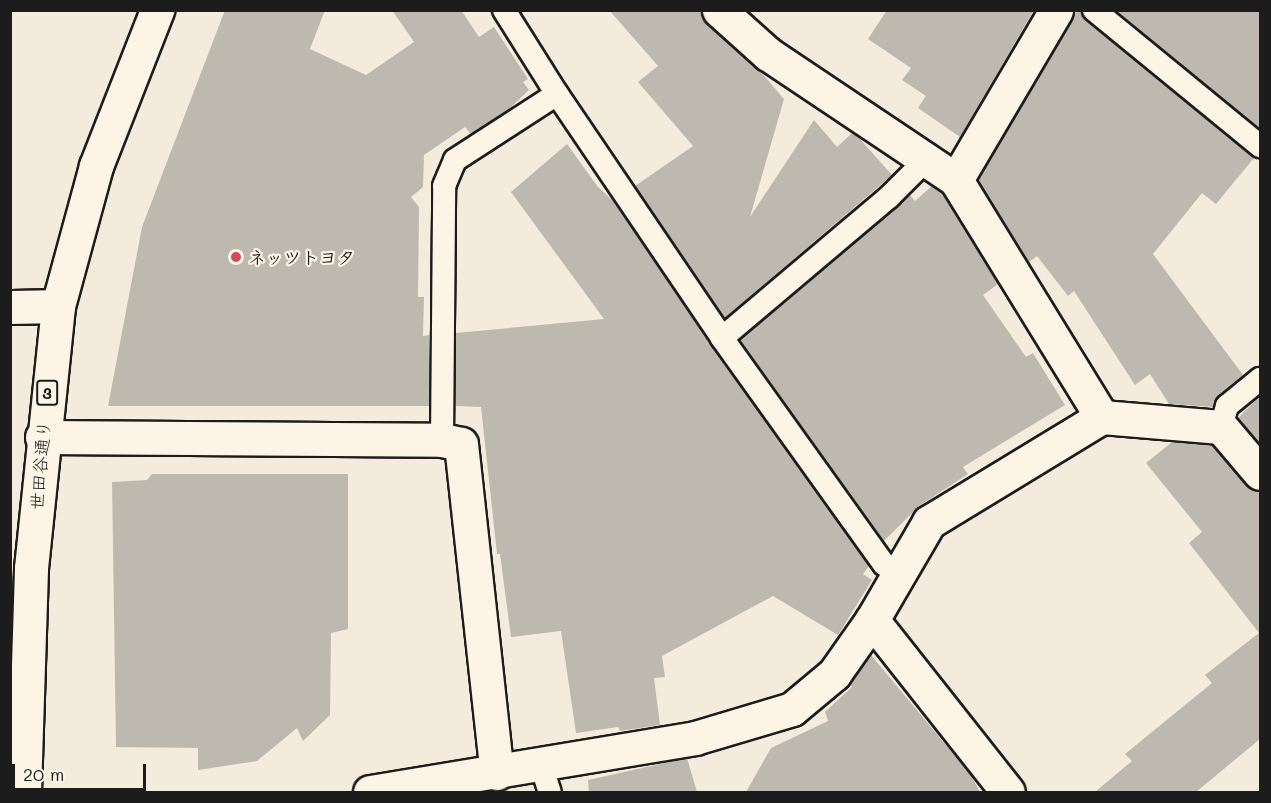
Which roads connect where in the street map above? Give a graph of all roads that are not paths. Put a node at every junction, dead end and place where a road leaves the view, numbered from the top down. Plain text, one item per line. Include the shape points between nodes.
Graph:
1 (157, 10) edge
2 (504, 10) edge
3 (719, 10) edge
4 (1056, 10) edge
5 (1094, 10) edge
6 (557, 94) junction
7 (1260, 146) edge
8 (927, 159) junction
9 (956, 180) junction
10 (58, 306) junction
11 (10, 307) edge
12 (722, 338) junction
13 (1260, 379) edge
14 (1102, 417) junction
15 (1221, 427) junction
16 (42, 437) junction
17 (442, 440) junction
18 (1260, 473) edge
19 (21, 569) edge
20 (899, 576) junction
21 (872, 620) junction
22 (497, 773) junction
23 (545, 779) edge
24 (24, 792) edge
25 (370, 792) edge
26 (1008, 792) edge

1 - 10 street, 世田谷通り / 3 via 96,166
2 - 6 lane
3 - 8 street via 768,54
4 - 9 street
5 - 7 lane
6 - 12 lane
6 - 17 lane via 455,160 444,186
8 - 9 street
8 - 12 lane via 889,197
9 - 14 street
10 - 11 street
10 - 16 street, 世田谷通り / 3
12 - 20 lane via 884,564
13 - 15 lane via 1227,406
14 - 15 street
14 - 20 street via 929,522
15 - 18 street
16 - 17 street
16 - 19 street, 世田谷通り / 3
17 - 22 street via 461,444
19 - 24 street, 世田谷通り / 3
20 - 21 street
21 - 23 street via 834,674 792,709
21 - 26 street
22 - 23 street
22 - 25 street

